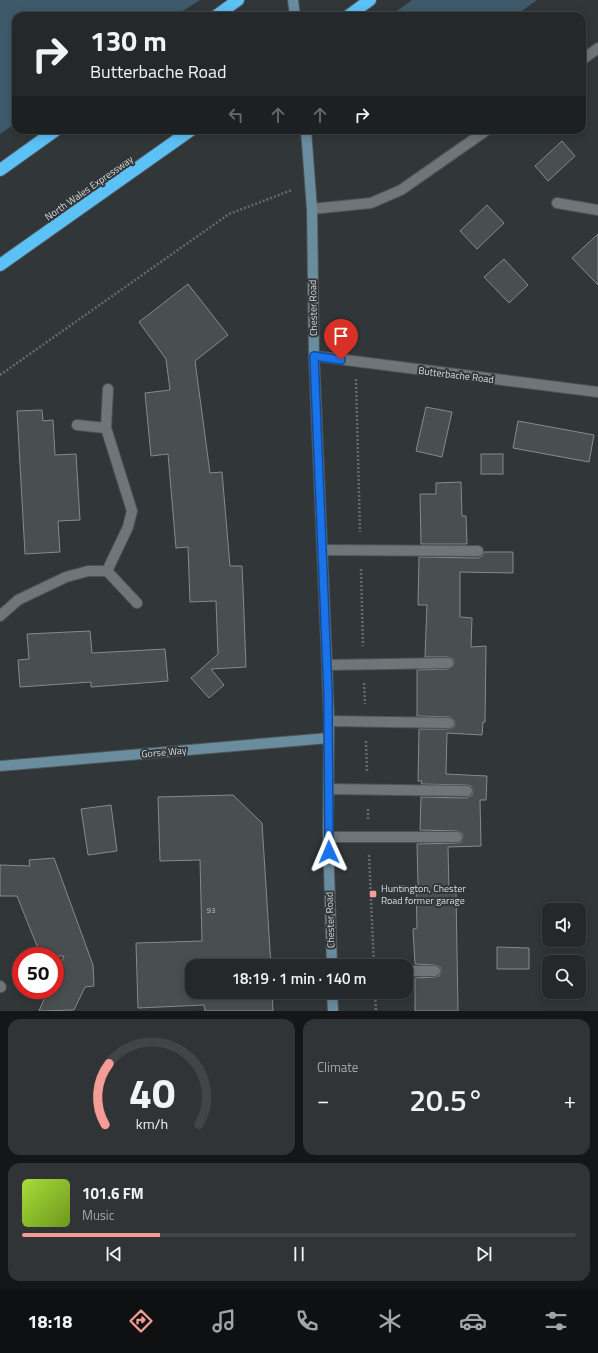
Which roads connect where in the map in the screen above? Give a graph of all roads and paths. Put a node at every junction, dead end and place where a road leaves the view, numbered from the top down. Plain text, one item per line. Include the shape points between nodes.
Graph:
1 (238, 0) edge
2 (293, 0) edge
3 (370, 0) edge
4 (222, 12) edge
5 (294, 12) edge
6 (354, 12) edge
7 (598, 48) edge
8 (586, 57) edge
9 (50, 134) edge
10 (185, 134) edge
11 (306, 134) edge
12 (481, 134) edge
13 (0, 170) edge
14 (310, 183) junction
15 (557, 203) dead end
16 (312, 209) junction
17 (598, 210) edge
18 (0, 265) edge
19 (314, 356) junction
20 (0, 375) edge
21 (108, 389) dead end
22 (598, 392) edge
23 (77, 425) dead end
24 (106, 428) junction
25 (322, 550) junction
26 (478, 551) dead end
27 (107, 571) junction
28 (137, 604) dead end
29 (0, 616) edge
30 (448, 663) dead end
31 (327, 665) junction
32 (329, 721) junction
33 (449, 723) dead end
34 (329, 738) junction
35 (0, 766) edge
36 (329, 789) junction
37 (467, 791) dead end
38 (328, 837) junction
39 (458, 837) dead end
40 (332, 959) edge
41 (413, 971) edge
42 (435, 971) dead end
43 (332, 999) edge
44 (375, 999) edge
45 (332, 1011) edge
46 (376, 1011) edge

1 - 4 highway
2 - 5 main road
3 - 6 highway
7 - 8 street
9 - 13 highway
10 - 18 highway, North Wales Expressway
11 - 14 main road, Chester Road
12 - 16 street via 401,190 371,203
14 - 16 main road, Chester Road
14 - 20 path via 229,214
15 - 17 street
16 - 19 main road, Chester Road
19 - 22 street, Butterbache Road
19 - 25 main road, Chester Road
21 - 24 street
23 - 24 street
24 - 27 street via 132,511 128,527
25 - 26 street
25 - 31 main road, Chester Road
27 - 28 street
27 - 29 street via 88,571 66,577 18,600
30 - 31 street
31 - 32 main road, Chester Road
32 - 33 street
32 - 34 main road, Chester Road
34 - 35 main road, Gorse Way
34 - 36 main road, Chester Road
36 - 37 street
36 - 38 main road, Chester Road
38 - 39 street
38 - 40 main road, Chester Road
41 - 42 street
43 - 45 main road
44 - 46 path

